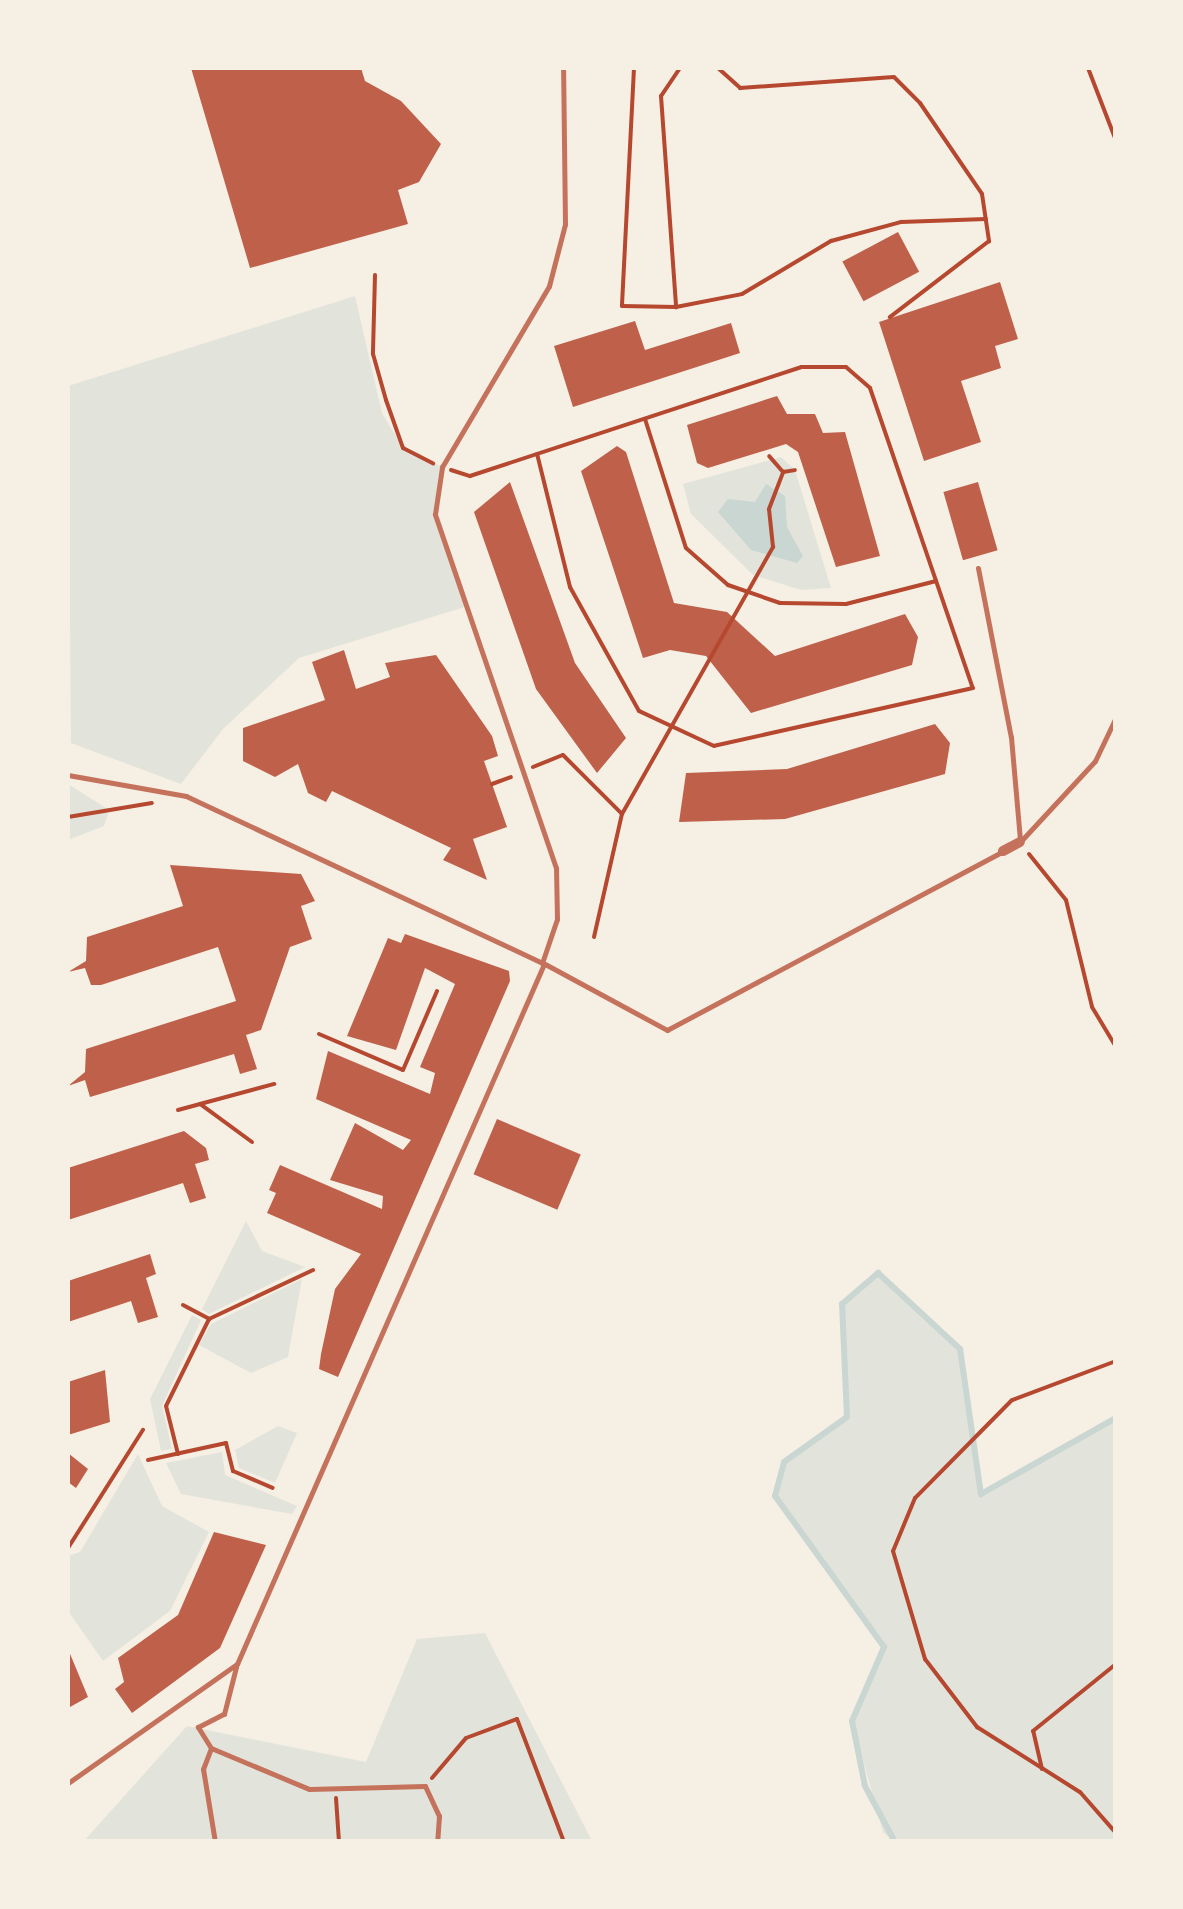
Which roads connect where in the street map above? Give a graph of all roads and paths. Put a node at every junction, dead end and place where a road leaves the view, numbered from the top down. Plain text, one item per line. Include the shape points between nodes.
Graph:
1 (563, 68) edge
2 (634, 68) edge
3 (680, 68) edge
4 (718, 68) edge
5 (1088, 68) edge
6 (1116, 173) edge
7 (986, 219) junction
8 (375, 275) dead end
9 (676, 307) junction
10 (890, 317) dead end
11 (645, 419) junction
12 (538, 454) junction
13 (769, 456) dead end
14 (442, 467) junction
15 (795, 470) dead end
16 (784, 472) junction
17 (978, 568) dead end
18 (936, 581) junction
19 (752, 595) junction
20 (1116, 717) edge
21 (676, 730) junction
22 (562, 755) dead end
23 (68, 774) edge
24 (186, 796) junction
25 (622, 814) junction
26 (68, 817) edge
27 (1020, 842) junction
28 (1003, 851) joint
29 (594, 936) dead end
30 (543, 963) junction
31 (437, 991) dead end
32 (319, 1034) dead end
33 (1116, 1047) edge
34 (274, 1084) dead end
35 (200, 1104) junction
36 (178, 1110) dead end
37 (252, 1142) dead end
38 (312, 1270) dead end
39 (182, 1306) dead end
40 (209, 1319) junction
41 (1116, 1361) edge
42 (143, 1430) dead end
43 (178, 1454) junction
44 (148, 1460) dead end
45 (273, 1488) dead end
46 (68, 1548) edge
47 (237, 1664) junction
48 (1116, 1664) edge
49 (211, 1748) junction
50 (1042, 1769) junction
51 (68, 1783) edge
52 (425, 1786) junction
53 (335, 1788) junction
54 (1116, 1832) edge
55 (216, 1842) edge
56 (338, 1842) edge
57 (437, 1842) edge
58 (564, 1842) edge

1 - 14 lane via 565,224 549,286
2 - 9 path via 622,306
3 - 9 path via 661,96
4 - 7 path via 740,88 894,78 982,194
5 - 6 path via 1116,138
7 - 9 path via 901,222 831,241 742,294
7 - 10 path via 989,241
8 - 14 path via 373,354 402,448
11 - 12 path
11 - 18 path via 802,367 846,367 870,388
11 - 19 path via 686,548
12 - 14 path via 470,476
12 - 21 path via 570,587 604,661 639,711
13 - 16 path
14 - 30 lane via 434,514 556,868 557,919
15 - 16 path
16 - 19 path
17 - 27 lane via 1011,737
18 - 19 path via 846,604
18 - 21 path via 973,688 714,746
19 - 21 path
20 - 27 lane via 1095,761
21 - 25 path
22 - 25 path
23 - 24 lane
24 - 26 path
24 - 30 lane
25 - 29 path
27 - 28 street
27 - 33 path via 1066,900 1092,1007
28 - 30 lane via 668,1030
30 - 47 lane
31 - 32 path via 403,1070
34 - 35 path
35 - 36 path
35 - 37 path
38 - 40 path
39 - 40 path
40 - 43 path via 166,1406
41 - 50 path via 1012,1400 915,1498 894,1552 924,1658 977,1727
42 - 46 path
43 - 44 path
43 - 45 path via 226,1444 233,1471
47 - 49 lane via 224,1714 198,1727
47 - 51 lane
48 - 50 path via 1033,1731
49 - 53 lane via 309,1788
49 - 55 lane via 203,1769
50 - 54 path via 1080,1792
52 - 53 lane
52 - 57 lane via 439,1816
52 - 58 path via 466,1738 518,1718
53 - 56 path

